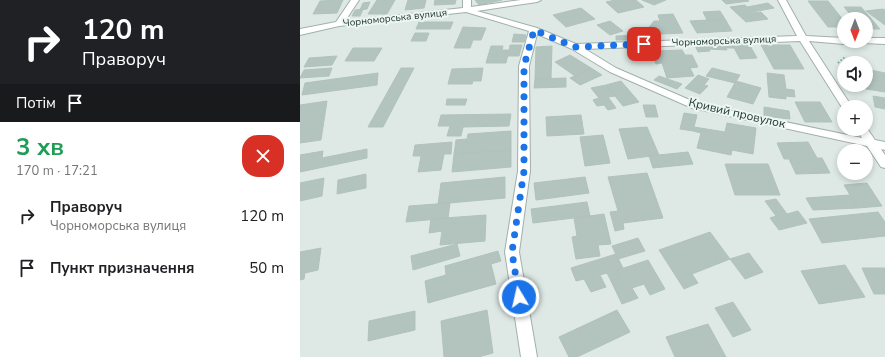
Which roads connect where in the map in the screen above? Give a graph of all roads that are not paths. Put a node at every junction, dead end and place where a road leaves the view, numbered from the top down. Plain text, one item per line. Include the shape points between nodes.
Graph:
1 (355, 0) edge
2 (467, 0) edge
3 (537, 0) edge
4 (782, 0) edge
5 (467, 10) junction
6 (339, 24) junction
7 (534, 30) junction
8 (300, 32) edge
9 (803, 38) junction
10 (837, 40) edge
11 (885, 40) edge
12 (873, 41) edge
13 (575, 47) junction
14 (842, 100) edge
15 (867, 136) edge
16 (873, 144) junction
17 (885, 146) edge
18 (885, 164) edge
19 (528, 357) edge

1 - 6 street
2 - 5 street
3 - 5 street
4 - 9 street
5 - 6 street, Чорноморська вулиця
5 - 7 street, Чорноморська вулиця
6 - 8 street, Чорноморська вулиця
7 - 13 street, Чорноморська вулиця
7 - 19 street via 524,66 524,171 512,252
9 - 10 street, Чорноморська вулиця
9 - 13 street, Чорноморська вулиця
9 - 14 street
11 - 12 street
13 - 16 street, Кривий провулок via 613,70 696,106
15 - 16 street
16 - 17 street, Кривий провулок
16 - 18 street

